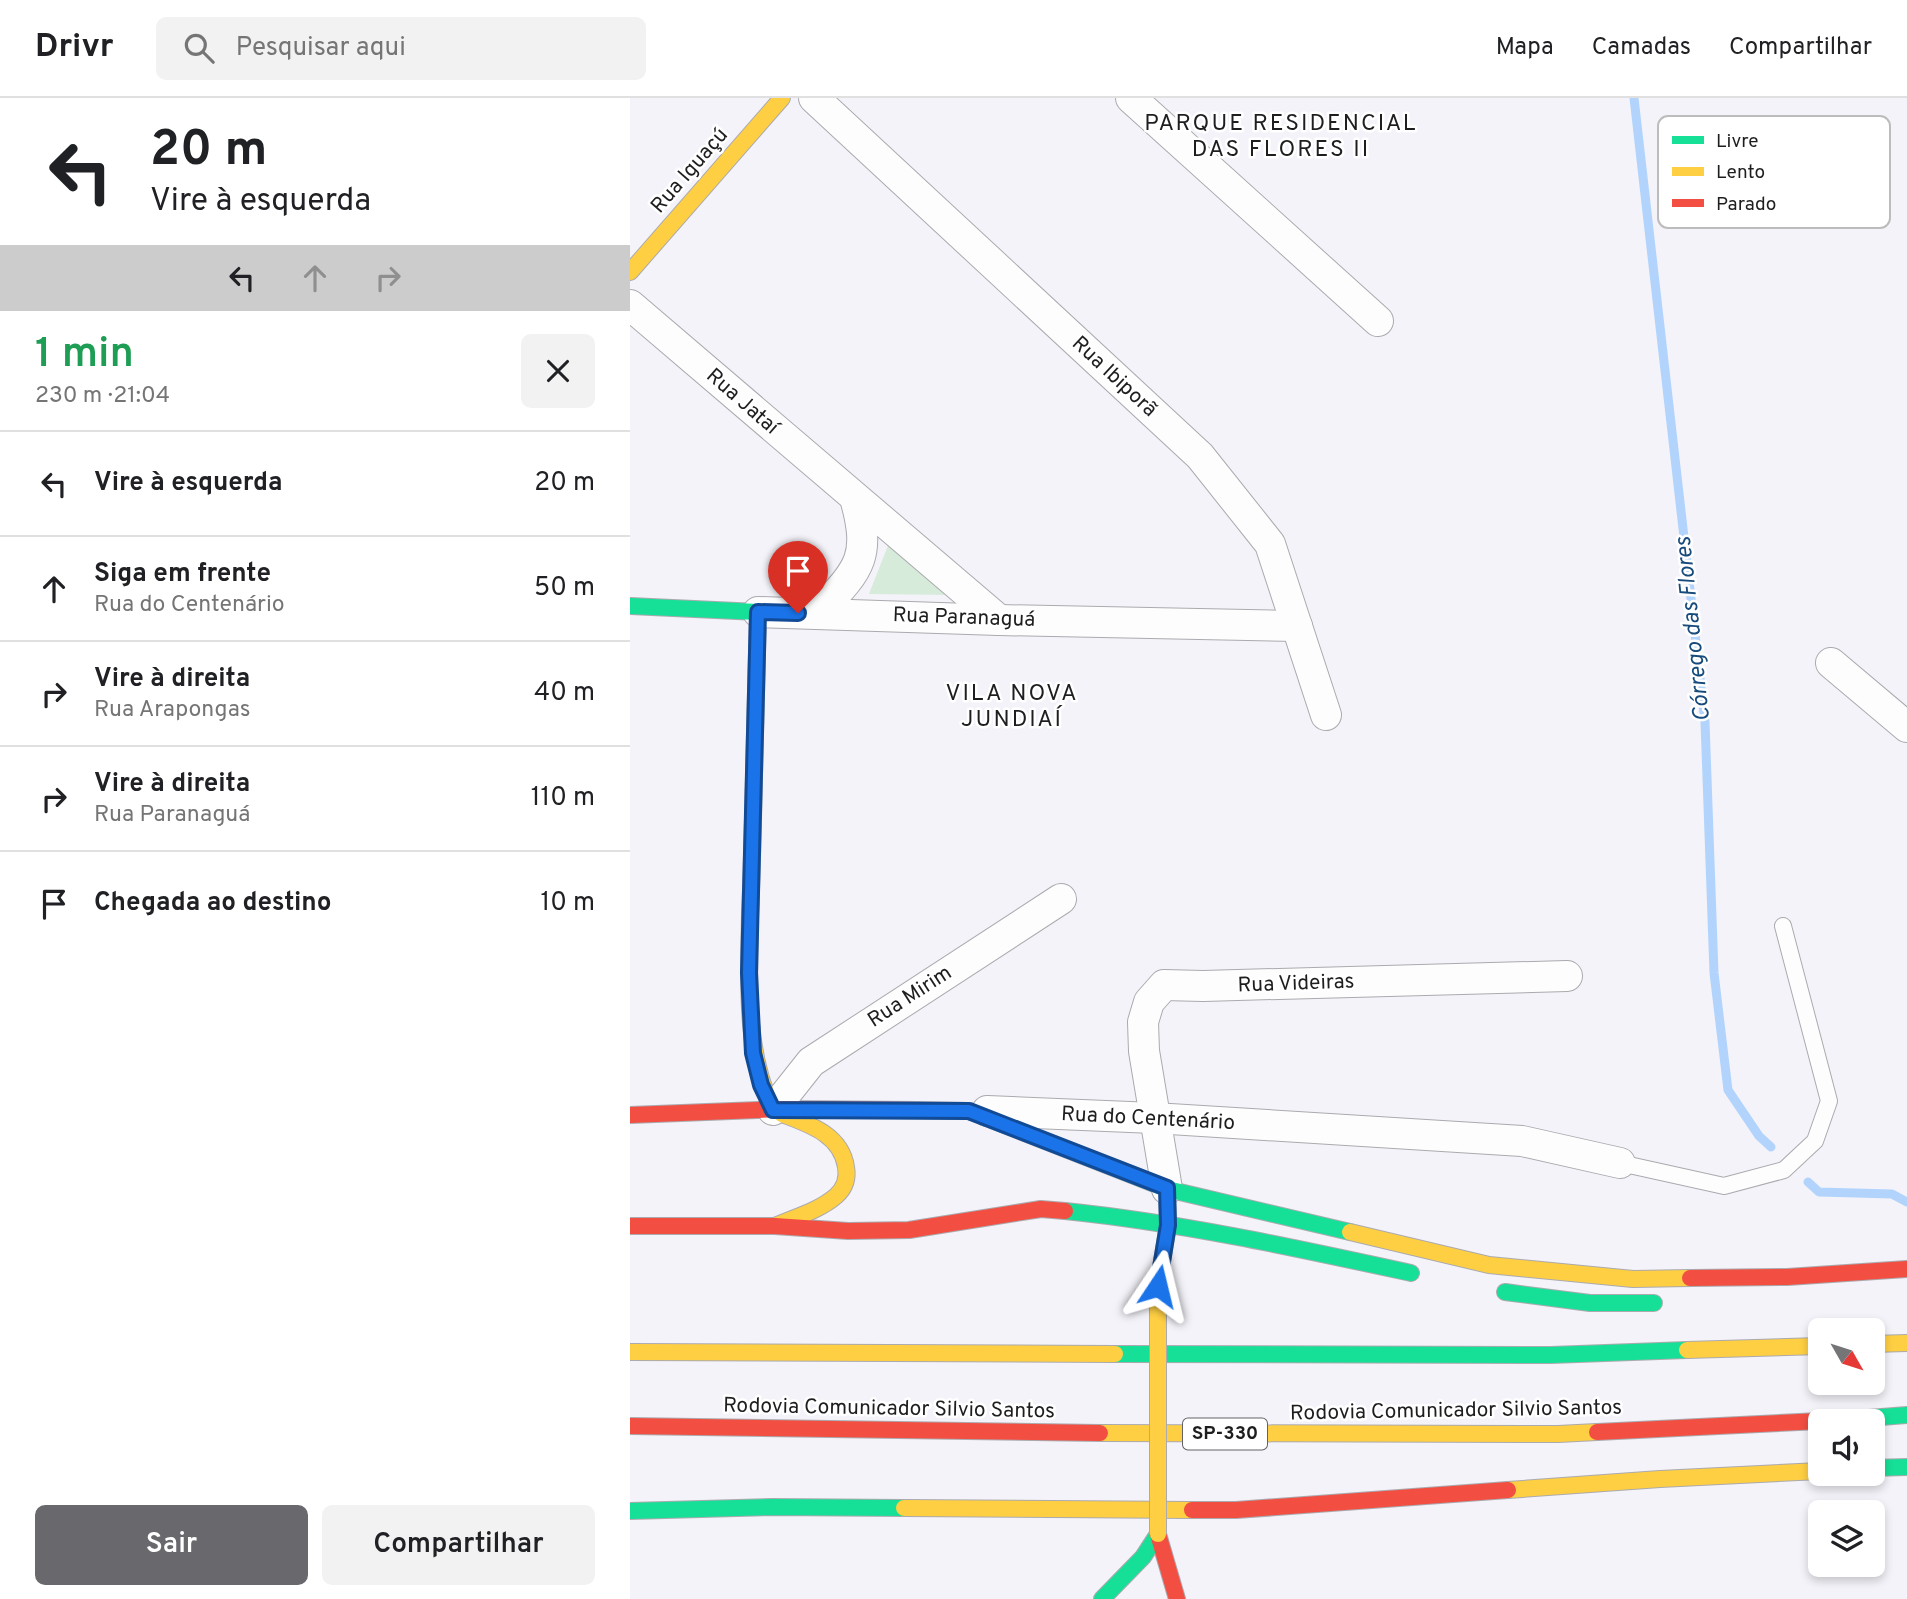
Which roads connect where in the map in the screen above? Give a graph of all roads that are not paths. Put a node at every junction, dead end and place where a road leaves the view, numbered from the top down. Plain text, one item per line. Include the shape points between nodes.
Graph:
1 (782, 98) edge
2 (814, 98) edge
3 (1131, 98) edge
4 (630, 271) edge
5 (630, 305) edge
6 (1378, 321) dead end
7 (855, 498) junction
8 (630, 606) edge
9 (758, 612) junction
10 (818, 613) junction
11 (999, 620) junction
12 (1297, 626) junction
13 (1831, 663) dead end
14 (1326, 716) dead end
15 (1907, 727) edge
16 (1061, 899) dead end
17 (1783, 926) dead end
18 (1567, 976) dead end
19 (773, 1110) junction
20 (969, 1111) junction
21 (630, 1115) edge
22 (1154, 1118) junction
23 (1620, 1163) joint
24 (1167, 1188) junction
25 (1109, 1216) junction
26 (1168, 1225) junction
27 (630, 1226) edge
28 (775, 1226) junction
29 (1132, 1235) dead end
30 (1144, 1252) dead end
31 (1907, 1269) edge
32 (1423, 1275) dead end
33 (1158, 1286) junction
34 (1489, 1290) dead end
35 (1670, 1303) dead end
36 (1907, 1343) edge
37 (1885, 1344) edge
38 (1808, 1346) edge
39 (630, 1352) edge
40 (1907, 1415) edge
41 (1885, 1417) edge
42 (1885, 1421) edge
43 (1907, 1421) edge
44 (1808, 1423) edge
45 (630, 1426) edge
46 (1907, 1467) edge
47 (1885, 1468) edge
48 (1808, 1472) edge
49 (630, 1511) edge
50 (1158, 1534) junction
51 (1102, 1599) edge
52 (1177, 1599) edge

1 - 4 main road, Rua Iguaçú
2 - 12 street, Rua Ibiporã via 1200,456 1270,544
3 - 6 street
5 - 7 street, Rua Jataí
7 - 10 street via 863,526 863,550 853,576
7 - 11 street, Rua Jataí
8 - 9 main road, Rua Paranaguá
9 - 10 street, Rua Paranaguá
9 - 19 main road via 749,973 753,1053
10 - 11 street, Rua Paranaguá
11 - 12 street, Rua Paranaguá
12 - 14 street, Rua Ibiporã
13 - 15 street
16 - 19 street, Rua Mirim via 811,1062
17 - 23 lane via 1829,1101 1815,1141 1784,1170 1724,1186
18 - 22 street, Rua Videiras via 1164,985 1149,1002 1143,1022
19 - 20 main road, Rua do Centenário
19 - 21 main road, Rua do Centenário
19 - 28 main road via 836,1141 847,1159 848,1179 836,1197
20 - 22 street, Rua do Centenário
20 - 24 main road
22 - 23 street, Rua do Centenário via 1522,1141
22 - 24 street
24 - 26 main road
24 - 31 main road via 1489,1265 1633,1279 1787,1277
25 - 26 main road
25 - 28 main road via 1041,1209 909,1230
25 - 29 main road
26 - 32 main road
26 - 33 main road
27 - 28 main road
30 - 33 main road
33 - 50 main road, bridge
34 - 35 main road via 1590,1303
36 - 37 main road
38 - 39 main road via 1551,1355
40 - 41 main road
42 - 43 main road
44 - 45 main road, Rodovia Comunicador Silvio Santos / SP-330 via 1558,1434
46 - 47 main road
48 - 49 main road via 1236,1510 772,1507
50 - 51 main road via 1143,1557
50 - 52 main road

